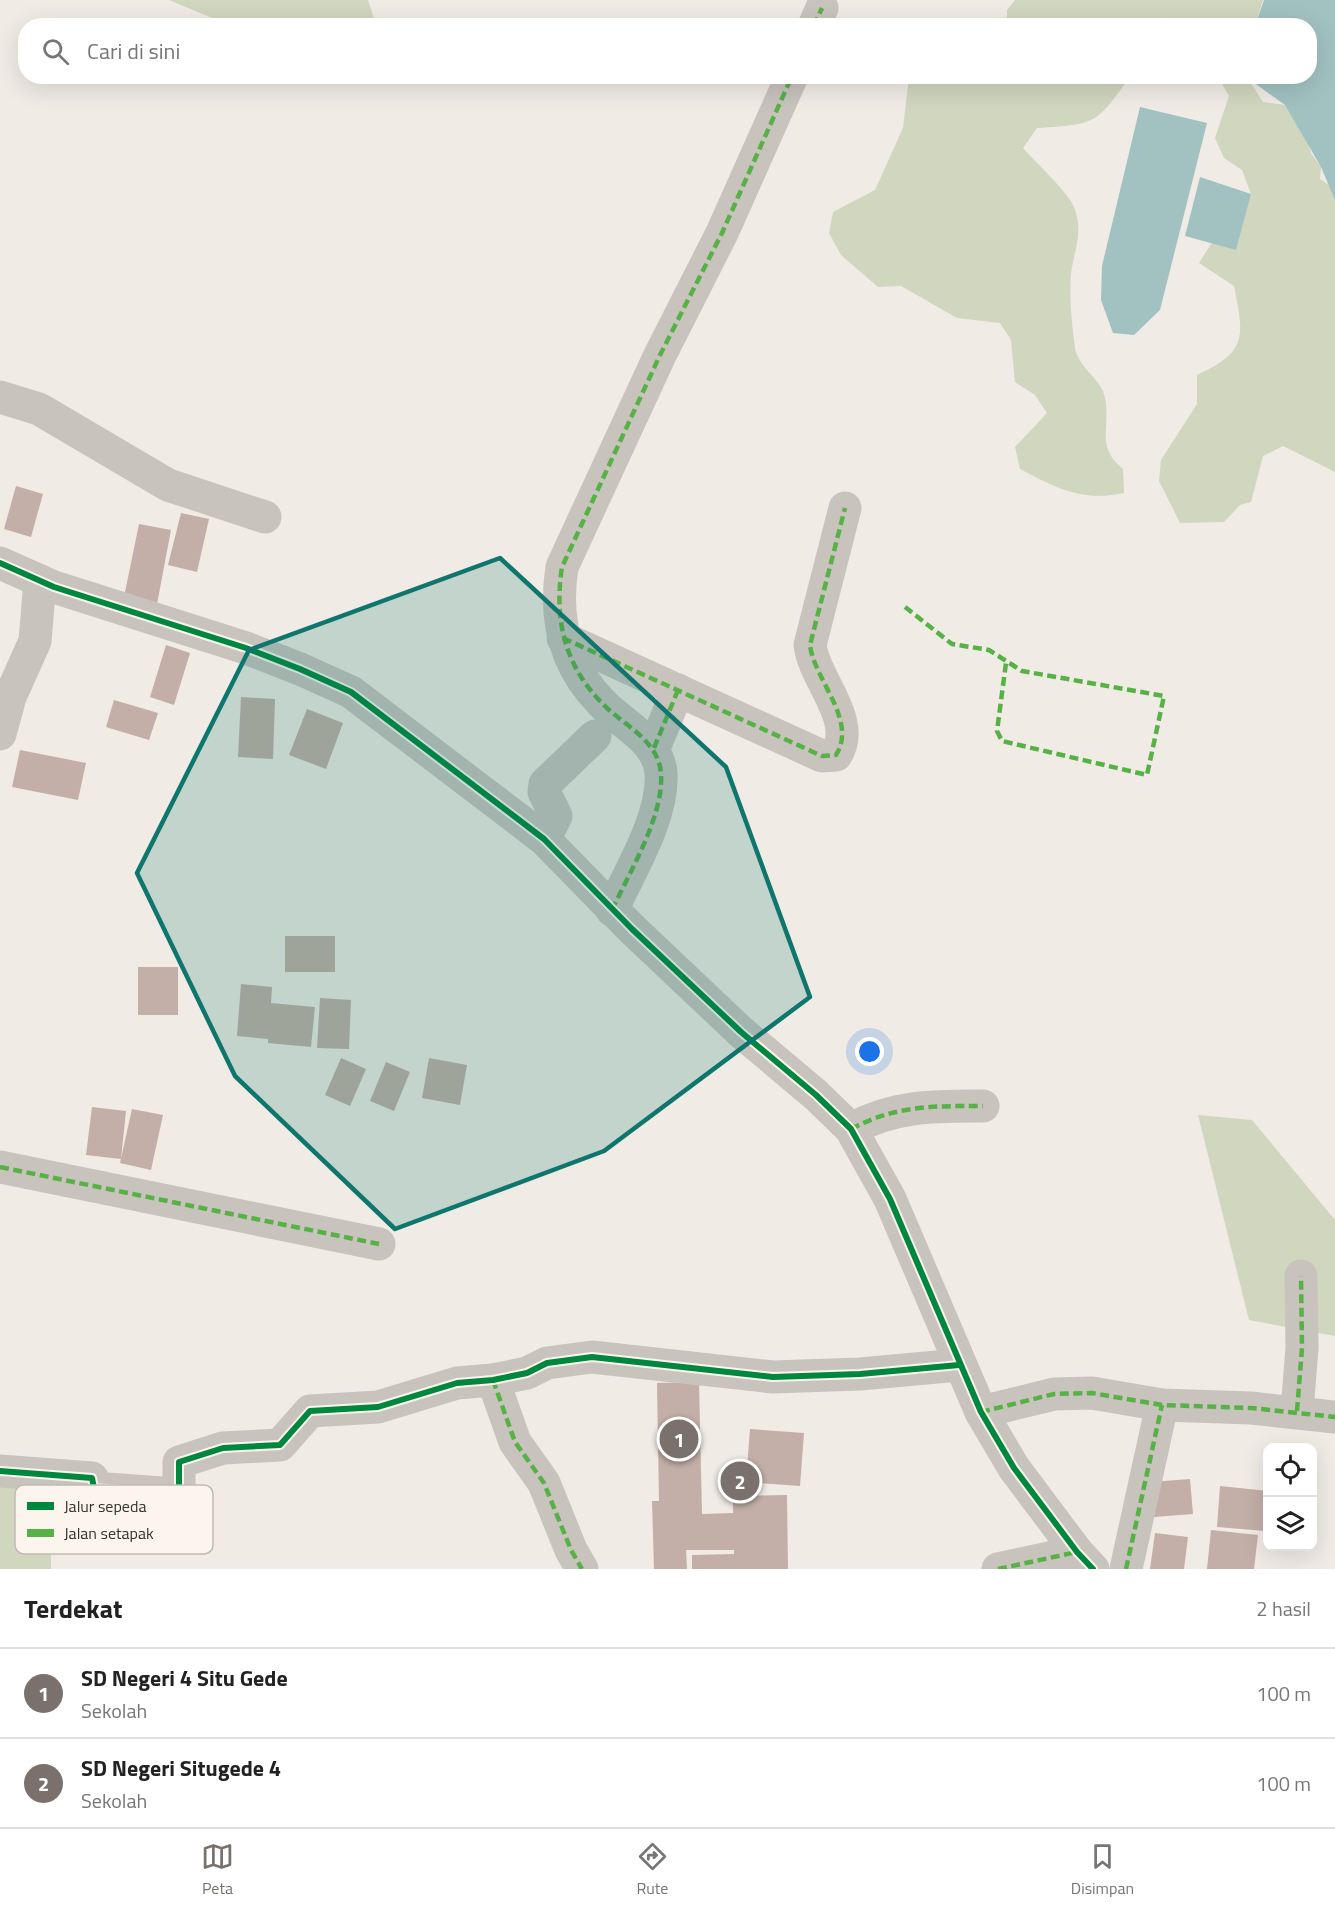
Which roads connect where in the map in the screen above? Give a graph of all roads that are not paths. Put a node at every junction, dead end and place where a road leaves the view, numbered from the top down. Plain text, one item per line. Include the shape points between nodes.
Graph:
1 (788, 84) edge
2 (0, 397) edge
3 (845, 508) dead end
4 (265, 517) dead end
5 (0, 563) edge
6 (40, 581) junction
7 (563, 638) junction
8 (678, 690) junction
9 (0, 734) edge
10 (595, 736) dead end
11 (654, 748) junction
12 (544, 839) junction
13 (612, 910) junction
14 (983, 1106) dead end
15 (851, 1129) junction
16 (0, 1167) edge
17 (379, 1244) dead end
18 (1301, 1276) dead end
19 (959, 1365) junction
20 (493, 1380) junction
21 (1162, 1405) junction
22 (1297, 1411) junction
23 (981, 1412) junction
24 (1335, 1417) edge
25 (0, 1471) edge
26 (93, 1485) edge
27 (179, 1485) edge
28 (1085, 1561) edge
29 (582, 1569) edge
30 (998, 1569) edge
31 (1126, 1569) edge

1 - 7 street via 722,233 660,355 562,567 557,597
2 - 4 street via 39,409 168,485
3 - 8 street via 810,645 812,661 828,691 843,735 836,755 822,756
5 - 6 street
6 - 9 street via 35,641 10,697
6 - 12 street via 246,648 351,692
7 - 8 street
7 - 11 street via 591,690
8 - 11 street
10 - 12 street via 545,784 544,792 556,816
11 - 13 street via 661,771 658,807
12 - 13 street
13 - 15 street
14 - 15 street via 920,1106 873,1117
15 - 19 street via 890,1199
16 - 17 street
18 - 22 street via 1302,1348
19 - 20 street via 773,1377 592,1357 547,1363 527,1373
19 - 23 street
20 - 27 street via 457,1383 378,1407 310,1411 280,1445 223,1448 179,1462
20 - 29 street via 515,1442 544,1483
21 - 22 street
21 - 23 street via 1092,1393 1054,1394
21 - 31 street
22 - 24 street
23 - 28 street via 1014,1468
25 - 26 street via 92,1478
28 - 30 street

